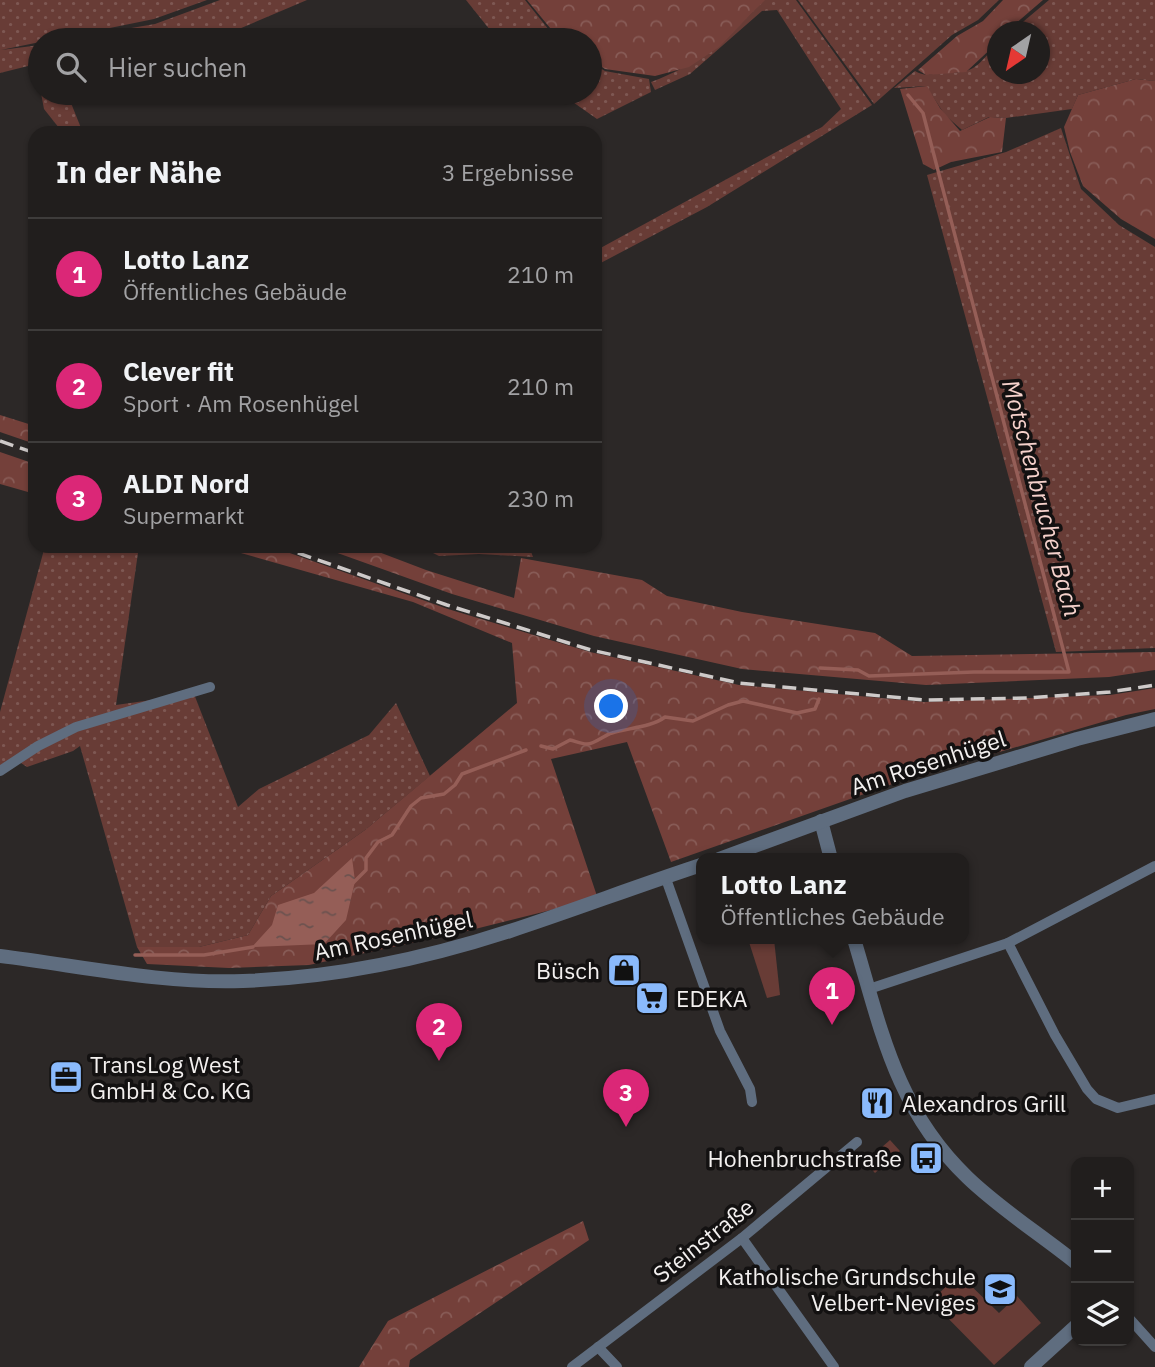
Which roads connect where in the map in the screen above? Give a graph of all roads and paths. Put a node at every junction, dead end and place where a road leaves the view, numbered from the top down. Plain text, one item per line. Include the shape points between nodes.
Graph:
1 (209, 687) dead end
2 (1155, 719) edge
3 (0, 771) edge
4 (821, 821) junction
5 (735, 853) edge
6 (829, 853) edge
7 (1155, 866) edge
8 (696, 867) edge
9 (665, 876) junction
10 (1008, 943) junction
11 (855, 944) edge
12 (0, 956) edge
13 (869, 989) junction
14 (1155, 1099) edge
15 (752, 1102) dead end
16 (857, 1142) dead end
17 (742, 1238) junction
18 (1071, 1259) edge
19 (1134, 1324) edge
20 (1071, 1330) edge
21 (598, 1347) junction
22 (1155, 1347) edge
23 (572, 1367) edge
24 (617, 1367) edge
25 (834, 1367) edge
26 (1031, 1367) edge

1 - 3 street via 76,727
2 - 4 street, Am Rosenhügel via 979,768
4 - 5 street, Am Rosenhügel
4 - 6 street
7 - 10 street
8 - 9 street, Am Rosenhügel
9 - 12 street, Am Rosenhügel via 496,935 373,967 307,977 242,981 154,978
9 - 15 street via 720,1031 750,1089
10 - 13 street
10 - 14 street via 1087,1089 1118,1108
11 - 13 street
13 - 18 street via 899,1081 940,1149 981,1190
16 - 17 street, Steinstraße
17 - 21 street, Steinstraße
17 - 25 street
19 - 22 street
20 - 26 street
21 - 23 street, Steinstraße
21 - 24 street

